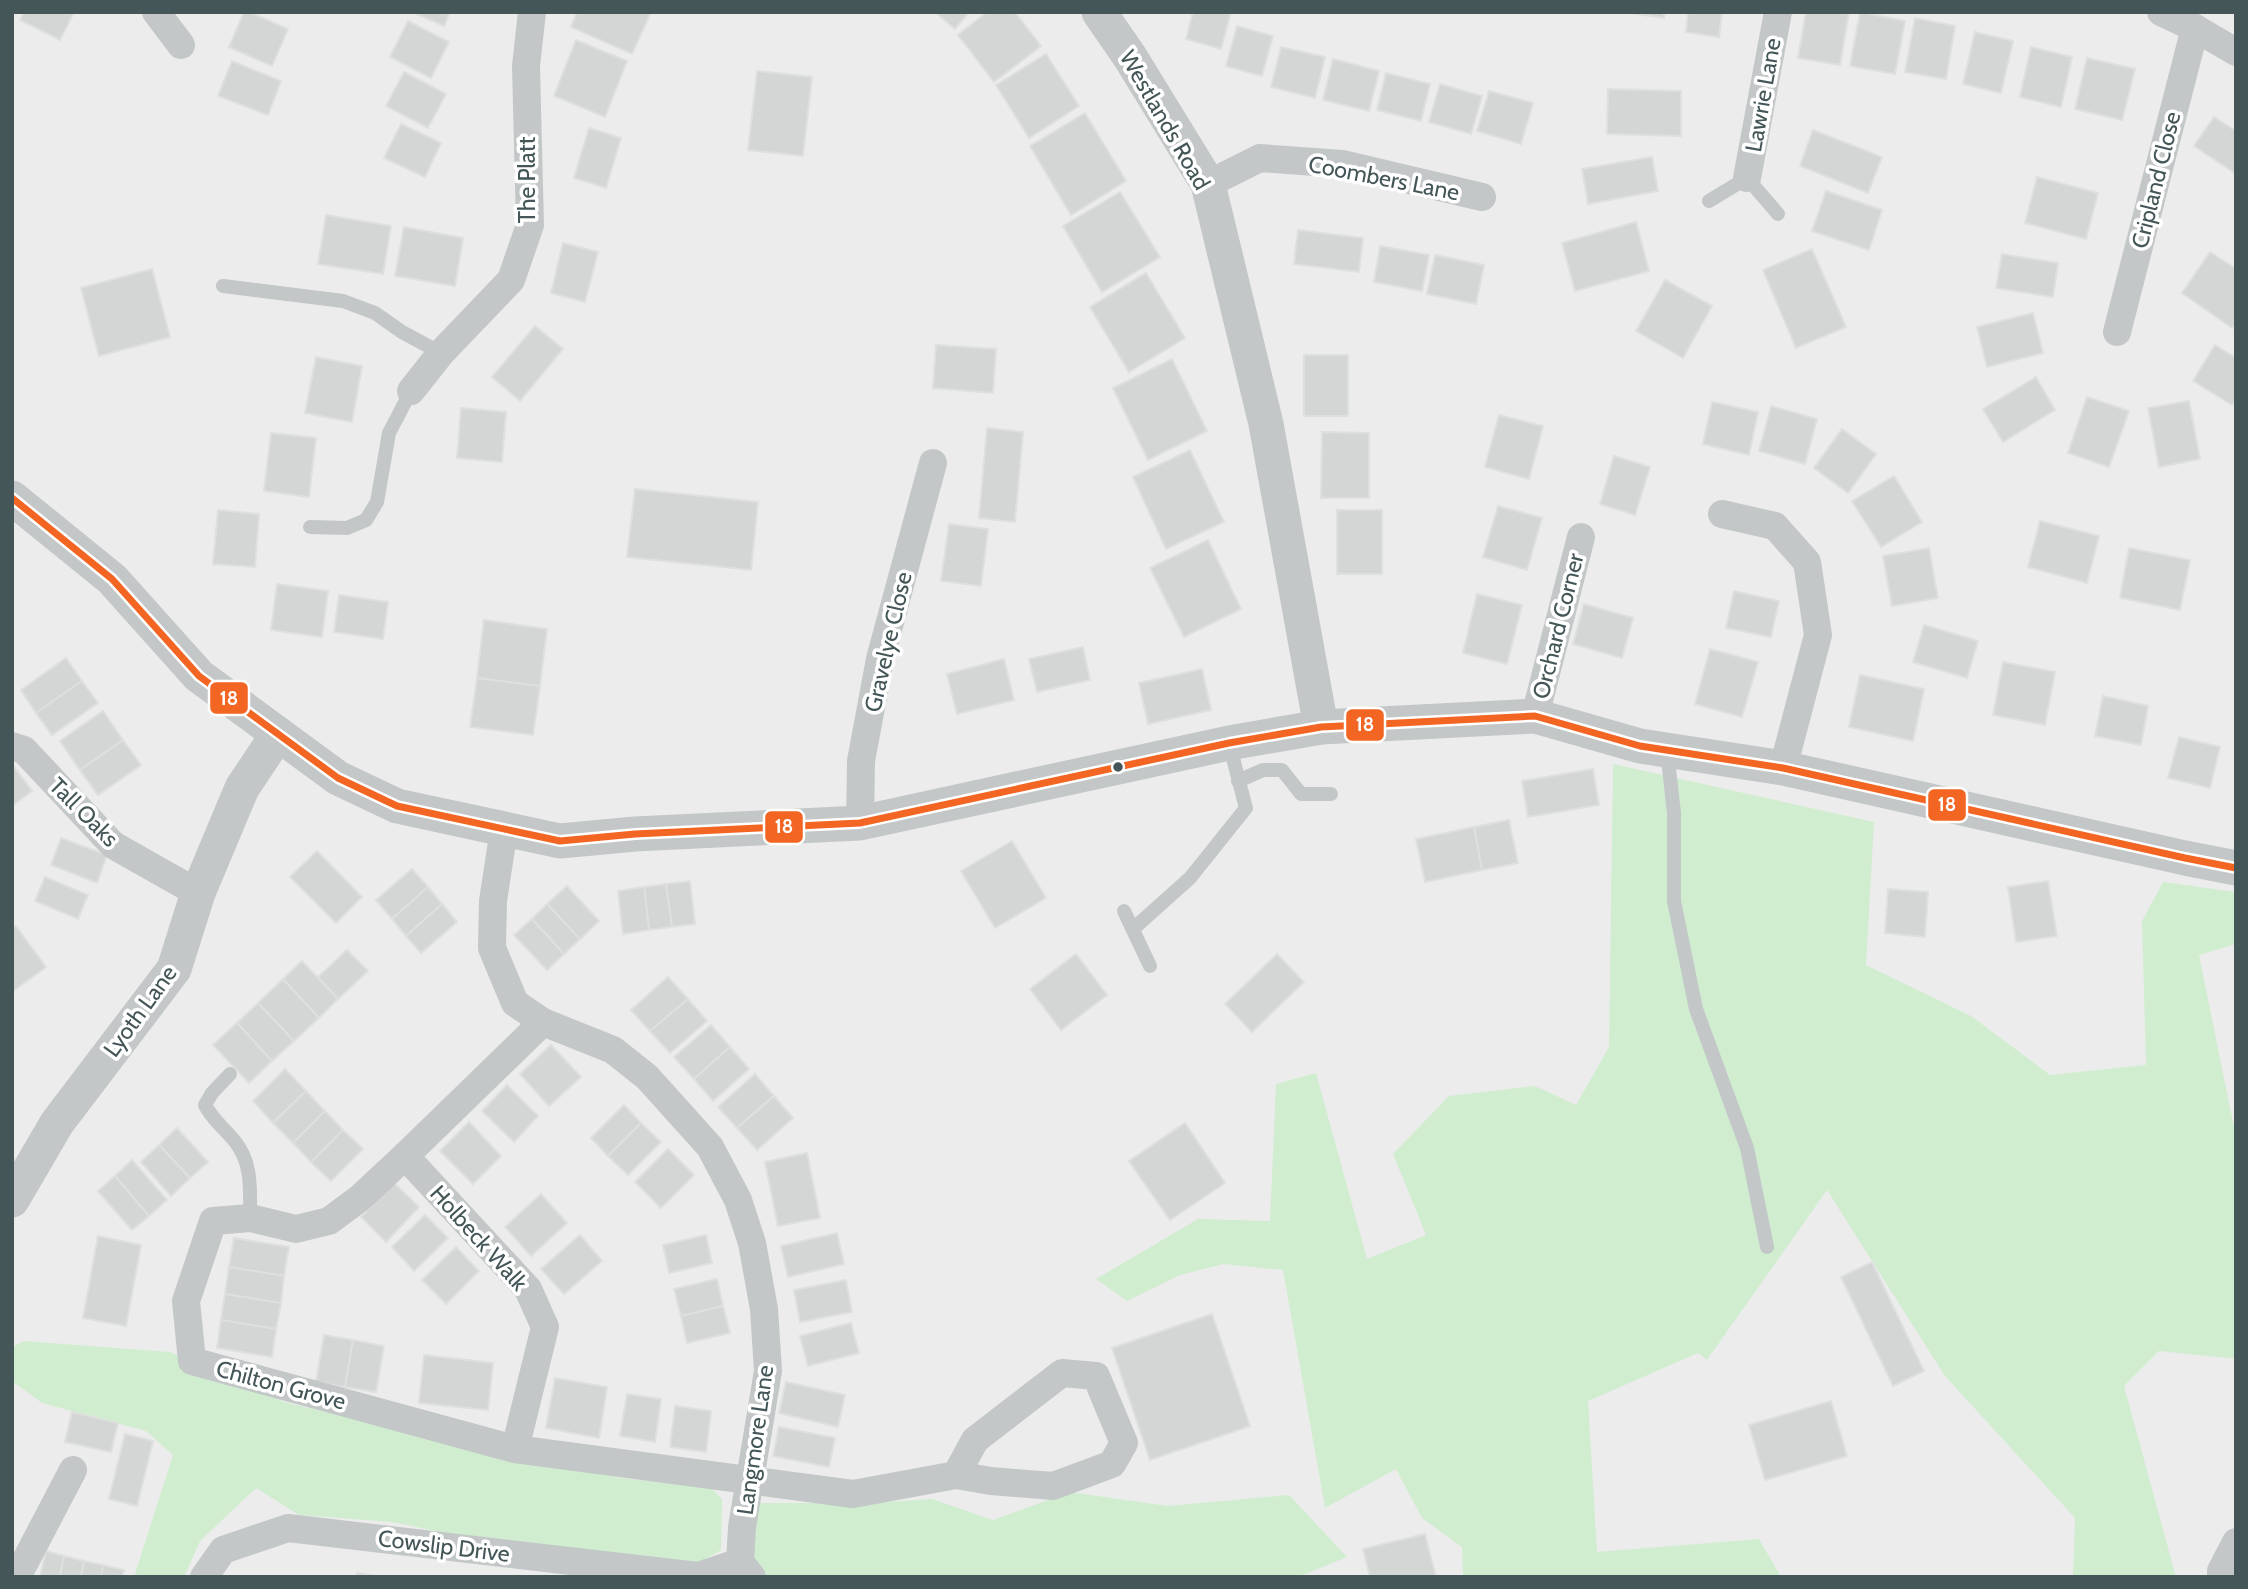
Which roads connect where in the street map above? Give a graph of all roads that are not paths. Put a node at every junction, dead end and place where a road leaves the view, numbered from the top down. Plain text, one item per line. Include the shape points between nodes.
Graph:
1 (156, 12) edge
2 (532, 12) edge
3 (1098, 12) edge
4 (1778, 12) edge
5 (2161, 12) edge
6 (2195, 28) junction
7 (181, 45) dead end
8 (2236, 52) edge
9 (1747, 178) junction
10 (1208, 184) junction
11 (1482, 197) dead end
12 (1709, 201) dead end
13 (1778, 214) dead end
14 (223, 286) dead end
15 (2117, 332) dead end
16 (441, 352) junction
17 (411, 391) joint
18 (933, 463) dead end
19 (12, 498) edge
20 (1722, 514) dead end
21 (310, 527) dead end
22 (1581, 537) dead end
23 (1535, 716) junction
24 (1321, 727) junction
25 (278, 734) junction
26 (1229, 743) junction
27 (12, 746) edge
28 (1667, 751) junction
29 (1783, 768) junction
30 (1237, 781) junction
31 (1331, 794) dead end
32 (860, 823) junction
33 (504, 829) junction
34 (2236, 867) edge
35 (198, 893) junction
36 (1124, 911) dead end
37 (1133, 929) junction
38 (1150, 966) dead end
39 (543, 1022) junction
40 (230, 1074) dead end
41 (405, 1156) junction
42 (12, 1200) edge
43 (250, 1218) junction
44 (1767, 1247) dead end
45 (515, 1449) junction
46 (73, 1470) dead end
47 (956, 1475) junction
48 (749, 1481) junction
49 (2236, 1542) edge
50 (746, 1569) edge
51 (17, 1577) edge
52 (205, 1577) edge
53 (2221, 1577) edge

1 - 7 street
2 - 16 street, The Platt via 526,66 530,225 511,280
3 - 10 street, Westlands Road
4 - 9 street, Lawrie Lane
5 - 6 street
6 - 8 street
6 - 15 street, Cripland Close
9 - 12 lane
9 - 13 lane
10 - 11 street, Coombers Lane via 1260,158 1342,164
10 - 24 street, Westlands Road via 1266,424
14 - 16 lane via 344,301 375,313
16 - 17 street, The Platt
17 - 21 lane via 389,433 377,502 366,520 347,528
18 - 32 street, Gravelye Close via 880,659 861,761
19 - 25 street via 112,579 199,676
20 - 29 street via 1774,526 1807,562 1818,635
22 - 23 street, Orchard Corner
23 - 24 street
23 - 28 street
24 - 26 street
25 - 33 street via 338,778 397,806
25 - 35 street, Lyoth Lane via 242,788
26 - 30 lane
26 - 32 street
27 - 35 street, Tall Oaks via 24,750 113,845
28 - 29 street
28 - 44 lane via 1674,813 1674,901 1696,1009 1747,1148
29 - 34 street
30 - 31 lane via 1263,770 1282,770 1301,794
30 - 37 lane via 1246,808 1190,878
32 - 33 street via 560,841
33 - 39 street, Langmore Lane via 493,901 492,948 516,1003
35 - 42 street, Lyoth Lane via 174,969 57,1123
36 - 37 lane
37 - 38 lane
39 - 41 street, Chilton Grove
39 - 48 street, Langmore Lane via 613,1051 647,1077 710,1147 738,1200 752,1243 764,1309 768,1371
40 - 43 lane via 205,1105 235,1141 250,1170
41 - 43 street, Chilton Grove via 329,1220 296,1229
41 - 45 street, Holbeck Walk via 528,1289 545,1326
43 - 45 street, Chilton Grove via 213,1221 186,1301 192,1361
45 - 48 street, Chilton Grove
46 - 51 street
47 - 47 street via 975,1440 1062,1373 1096,1376 1124,1443 1112,1464 1053,1486
47 - 48 street, Chilton Grove via 853,1494
48 - 50 street, Langmore Lane via 742,1527
49 - 53 street
50 - 52 street, Cowslip Drive via 698,1576 288,1528 223,1550

